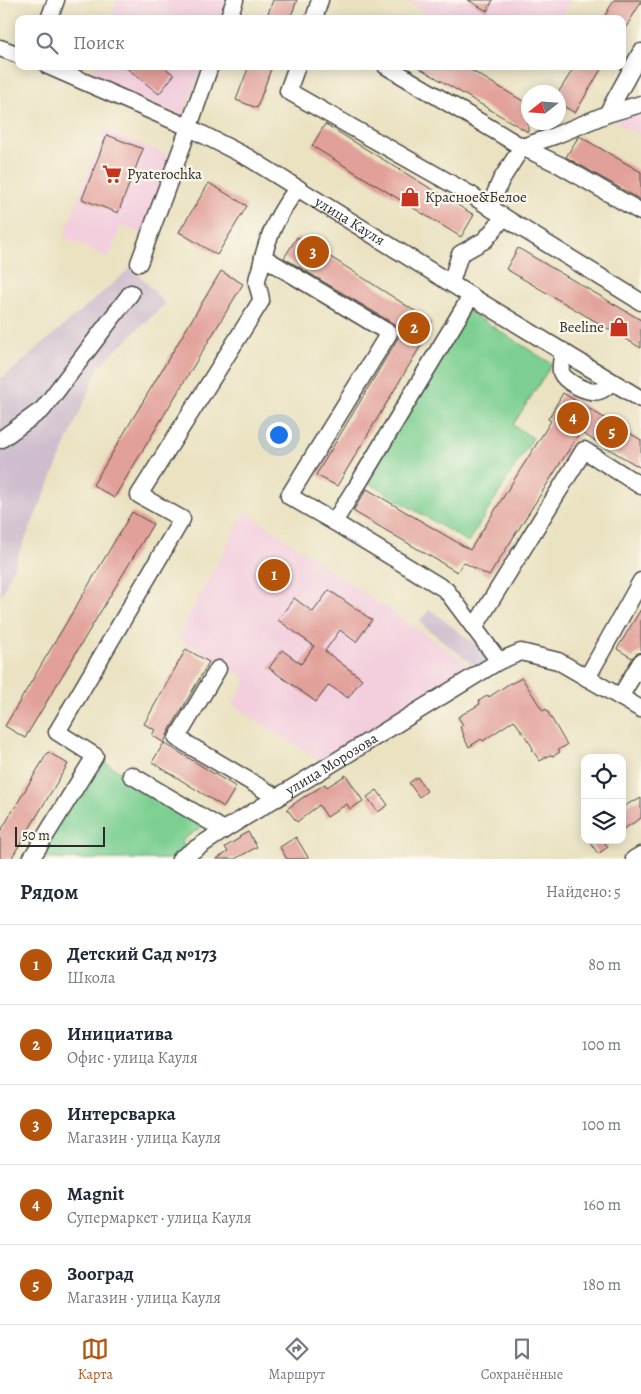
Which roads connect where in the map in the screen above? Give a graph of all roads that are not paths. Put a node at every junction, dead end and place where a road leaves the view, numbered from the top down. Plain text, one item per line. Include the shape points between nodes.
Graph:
1 (56, 0) edge
2 (235, 0) edge
3 (320, 0) edge
4 (50, 15) edge
5 (229, 15) edge
6 (315, 15) edge
7 (0, 48) edge
8 (641, 52) edge
9 (15, 54) edge
10 (57, 70) edge
11 (209, 70) edge
12 (296, 70) edge
13 (393, 70) edge
14 (641, 104) edge
15 (607, 114) junction
16 (188, 127) junction
17 (522, 147) junction
18 (298, 188) junction
19 (641, 212) edge
20 (498, 213) junction
21 (263, 257) junction
22 (139, 263) dead end
23 (450, 283) junction
24 (131, 293) dead end
25 (471, 296) junction
26 (641, 302) edge
27 (641, 399) edge
28 (0, 440) edge
29 (641, 486) edge
30 (334, 522) junction
31 (641, 581) edge
32 (474, 628) junction
33 (499, 661) junction
34 (641, 662) edge
35 (218, 669) dead end
36 (587, 678) junction
37 (620, 697) junction
38 (641, 709) edge
39 (132, 775) dead end
40 (278, 798) junction
41 (224, 830) junction
42 (641, 855) edge
43 (31, 859) edge
44 (180, 859) edge
45 (634, 859) edge

1 - 4 street
2 - 5 street
3 - 6 street
7 - 9 street
8 - 15 street
10 - 16 street, улица Кауля
11 - 16 street
12 - 20 street via 288,91
13 - 17 street
14 - 15 street
15 - 17 street
16 - 18 street, улица Кауля
16 - 22 street
17 - 19 street
17 - 20 street via 492,200
18 - 21 street via 273,225
18 - 23 street, улица Кауля
20 - 23 street via 485,240 460,254
20 - 26 street
21 - 30 street via 389,333 289,496
21 - 43 street via 257,283 261,301 138,495 182,520 57,732 94,756
23 - 25 street, улица Кауля
24 - 28 street via 43,408
25 - 27 street, улица Кауля
25 - 30 street
29 - 32 street via 584,450
30 - 32 street via 446,590
31 - 36 street
32 - 33 street
33 - 36 street, улица Морозова via 521,652 558,660
33 - 40 street, улица Морозова
34 - 37 street
35 - 40 street via 177,738
36 - 37 street, улица Морозова
37 - 38 street, улица Морозова
39 - 41 street
40 - 41 street, улица Морозова
41 - 44 street, улица Морозова
42 - 45 street

